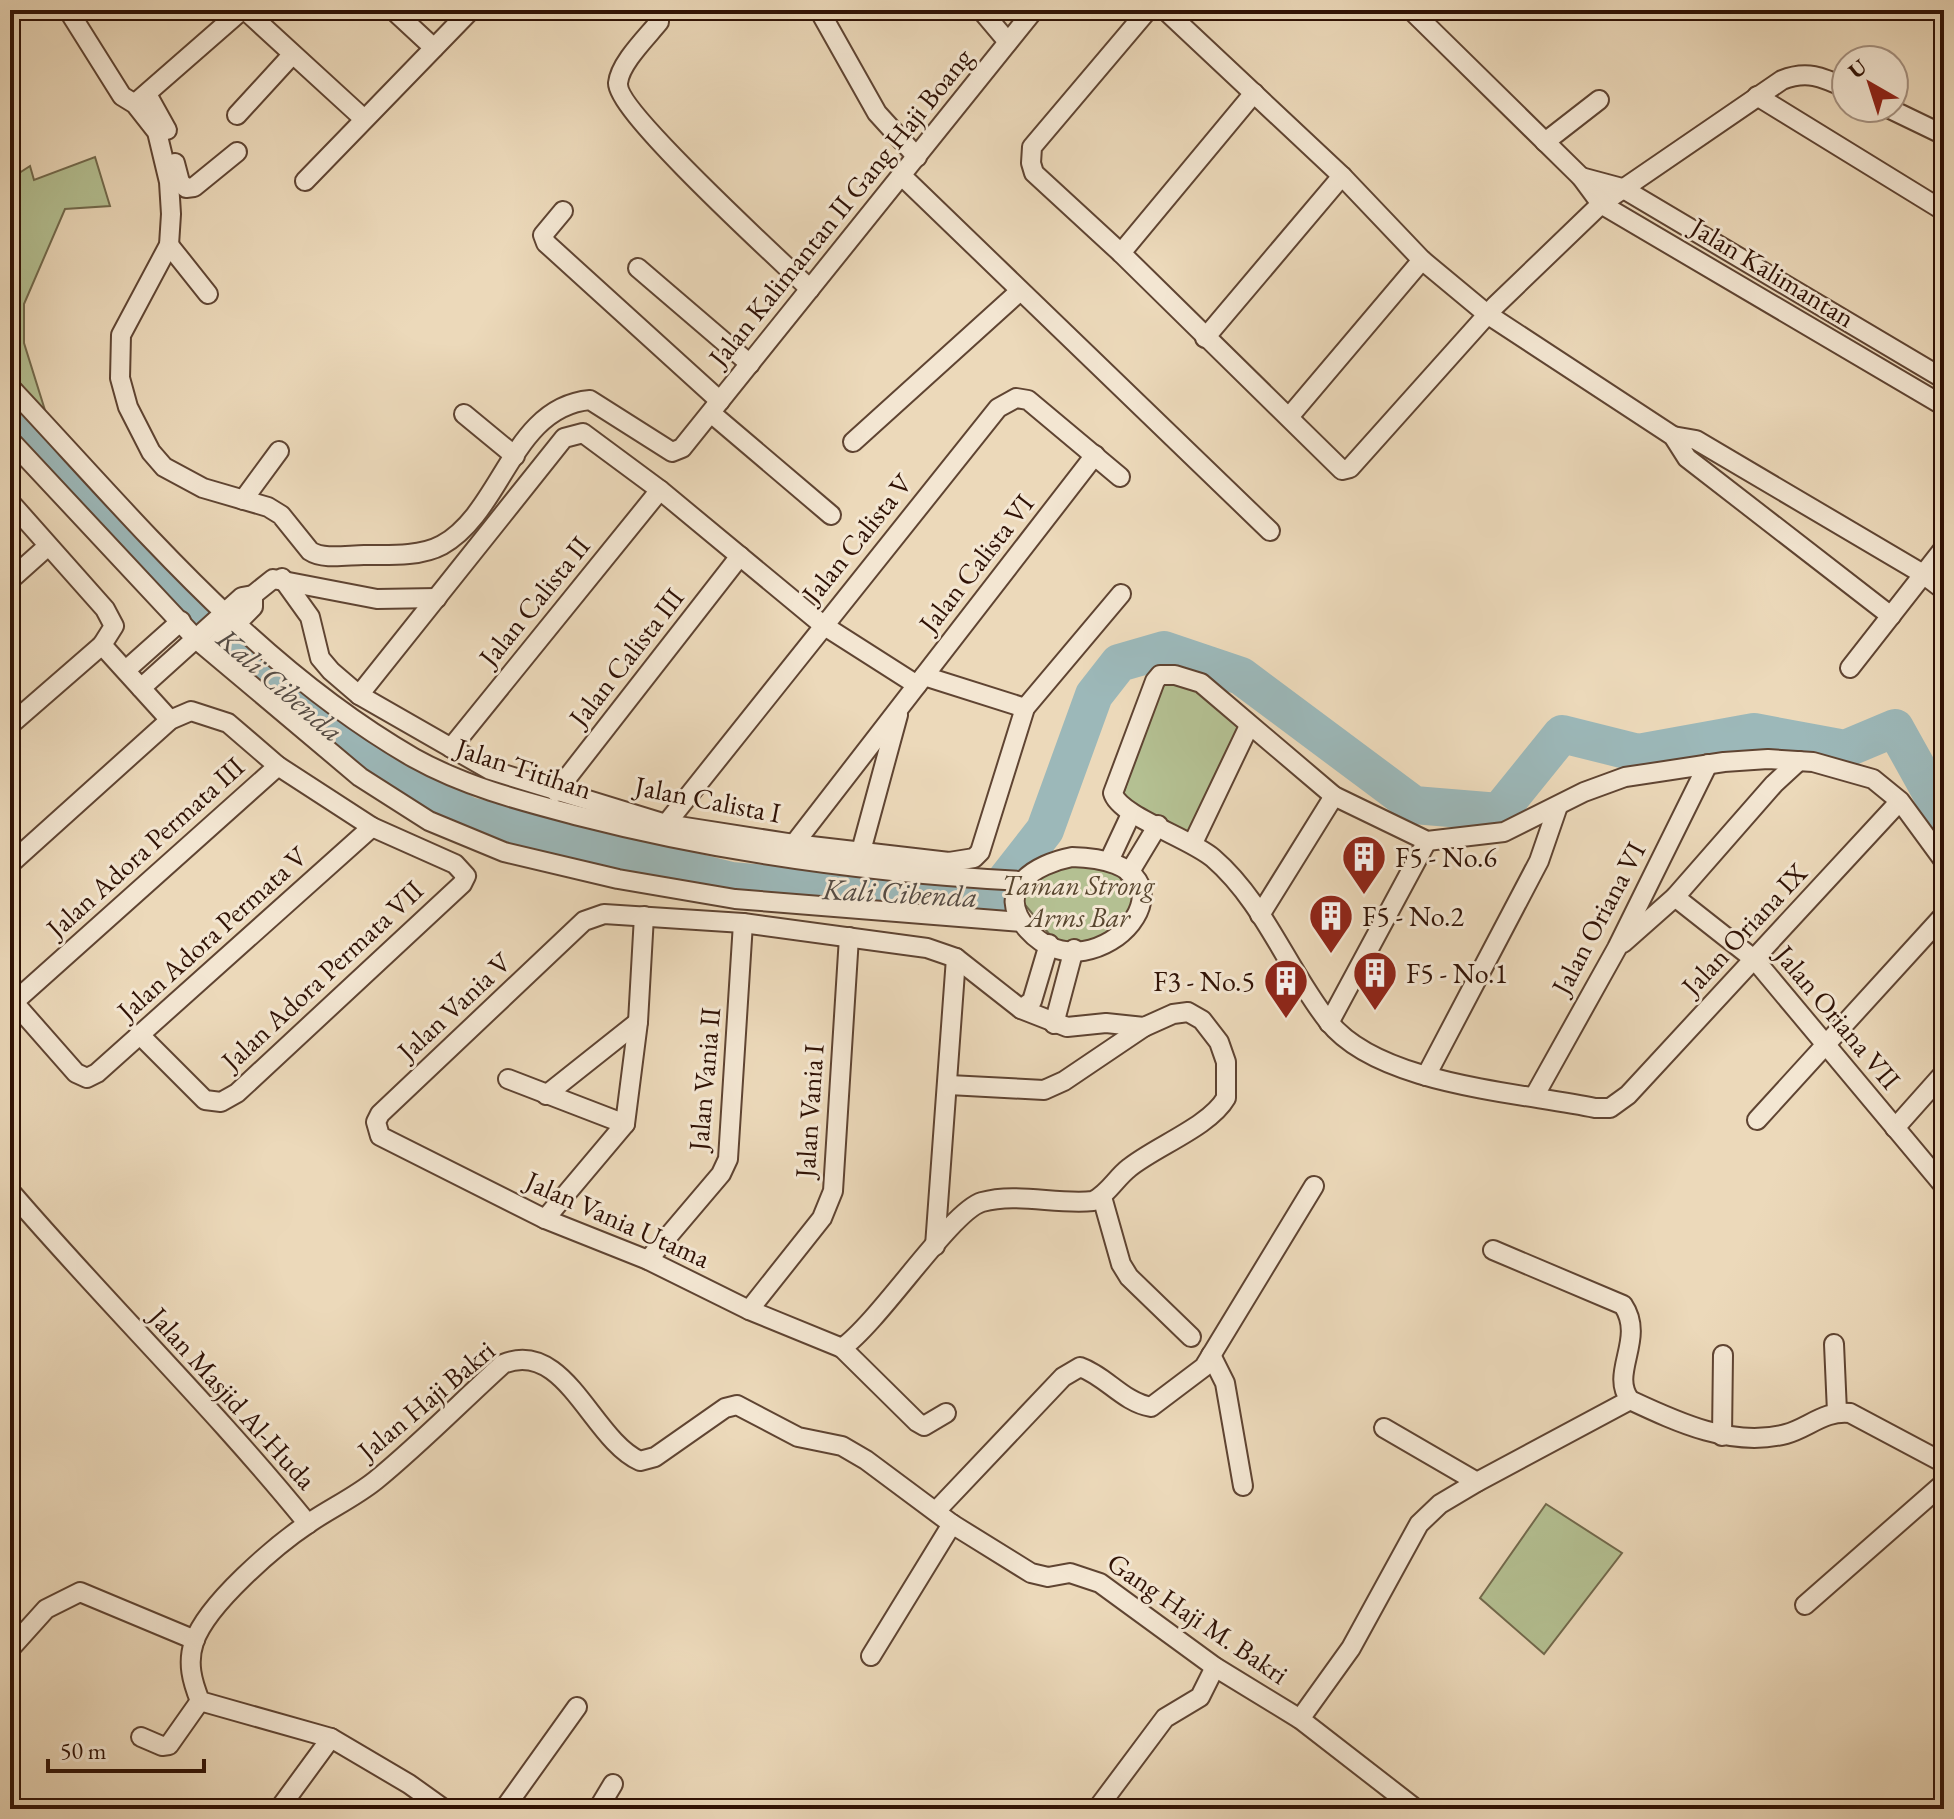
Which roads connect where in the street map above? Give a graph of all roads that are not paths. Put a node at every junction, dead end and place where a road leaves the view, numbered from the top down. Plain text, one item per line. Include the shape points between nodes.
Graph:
1 (68, 10) edge
2 (393, 10) edge
3 (819, 10) edge
4 (981, 10) edge
5 (1034, 10) edge
6 (1148, 10) edge
7 (1165, 10) edge
8 (1411, 10) edge
9 (236, 12) edge
10 (469, 12) edge
11 (659, 22) dead end
12 (1008, 42) junction
13 (434, 48) junction
14 (292, 55) junction
15 (1830, 81) edge
16 (1254, 93) junction
17 (1757, 96) junction
18 (141, 99) junction
19 (1599, 100) dead end
20 (237, 115) dead end
21 (364, 119) junction
22 (1910, 119) edge
23 (1944, 135) edge
24 (1545, 142) junction
25 (237, 152) dead end
26 (917, 157) junction
27 (902, 176) junction
28 (1342, 176) junction
29 (1581, 177) junction
30 (305, 181) dead end
31 (1622, 188) junction
32 (1601, 204) junction
33 (563, 211) dead end
34 (1944, 211) edge
35 (169, 245) junction
36 (1121, 253) junction
37 (1422, 260) junction
38 (638, 268) dead end
39 (810, 289) junction
40 (1020, 291) junction
41 (208, 294) dead end
42 (1487, 314) junction
43 (1205, 338) junction
44 (750, 364) junction
45 (1944, 379) edge
46 (10, 387) edge
47 (1944, 406) edge
48 (716, 407) junction
49 (464, 414) dead end
50 (1289, 417) junction
51 (1673, 436) junction
52 (10, 440) edge
53 (853, 442) dead end
54 (279, 451) dead end
55 (1095, 455) junction
56 (515, 456) junction
57 (1120, 477) dead end
58 (660, 490) junction
59 (243, 500) junction
60 (10, 502) edge
61 (831, 515) dead end
62 (1270, 531) dead end
63 (48, 546) junction
64 (1944, 548) edge
65 (740, 556) junction
66 (1923, 574) junction
67 (282, 578) junction
68 (10, 580) edge
69 (1944, 590) edge
70 (1121, 594) dead end
71 (437, 598) junction
72 (1891, 616) junction
73 (181, 621) junction
74 (227, 622) junction
75 (823, 625) junction
76 (205, 642) junction
77 (102, 645) junction
78 (1850, 668) dead end
79 (126, 670) junction
80 (920, 681) junction
81 (141, 688) junction
82 (359, 695) junction
83 (901, 705) junction
84 (1025, 708) junction
85 (170, 720) junction
86 (10, 725) edge
87 (1249, 726) junction
88 (451, 748) junction
89 (1799, 761) junction
90 (1708, 764) junction
91 (278, 766) junction
92 (556, 792) junction
93 (1334, 796) junction
94 (1900, 801) junction
95 (1558, 806) junction
96 (1131, 814) junction
97 (666, 824) junction
98 (1158, 825) junction
99 (372, 827) junction
100 (1427, 841) junction
101 (1193, 843) junction
102 (794, 844) junction
103 (861, 851) junction
104 (1109, 861) junction
105 (1944, 861) edge
106 (10, 864) edge
107 (1129, 873) junction
108 (1021, 881) junction
109 (1675, 897) junction
110 (1260, 915) junction
111 (1944, 915) edge
112 (644, 916) junction
113 (1021, 922) junction
114 (743, 923) junction
115 (849, 937) junction
116 (1049, 944) junction
117 (1617, 948) junction
118 (1074, 949) junction
119 (956, 958) junction
120 (1755, 960) junction
121 (12, 1000) edge
122 (1021, 1009) junction
123 (638, 1022) junction
124 (1329, 1023) junction
125 (1054, 1024) junction
126 (1144, 1027) junction
127 (139, 1034) junction
128 (1829, 1045) junction
129 (1944, 1073) edge
130 (1426, 1076) junction
131 (508, 1079) dead end
132 (949, 1085) junction
133 (546, 1095) junction
134 (1535, 1095) junction
135 (1757, 1120) dead end
136 (625, 1124) junction
137 (1895, 1128) junction
138 (376, 1129) joint
139 (1314, 1186) dead end
140 (1944, 1186) edge
141 (10, 1191) edge
142 (1102, 1197) junction
143 (939, 1205) junction
144 (972, 1206) junction
145 (545, 1219) junction
146 (935, 1246) junction
147 (1493, 1250) dead end
148 (648, 1260) junction
149 (749, 1310) junction
150 (1191, 1337) dead end
151 (1834, 1344) dead end
152 (842, 1348) junction
153 (1211, 1355) junction
154 (1723, 1355) dead end
155 (1630, 1400) junction
156 (946, 1413) dead end
157 (1843, 1413) junction
158 (1384, 1428) dead end
159 (1722, 1436) junction
160 (1944, 1463) edge
161 (1477, 1482) junction
162 (1944, 1483) edge
163 (1243, 1486) dead end
164 (936, 1511) junction
165 (308, 1524) junction
166 (952, 1524) junction
167 (1805, 1605) dead end
168 (195, 1640) junction
169 (10, 1649) edge
170 (871, 1656) dead end
171 (1215, 1667) junction
172 (200, 1701) junction
173 (577, 1707) dead end
174 (1300, 1719) junction
175 (141, 1737) dead end
176 (331, 1738) junction
177 (613, 1784) dead end
178 (279, 1809) edge
179 (444, 1809) edge
180 (504, 1809) edge
181 (598, 1809) edge
182 (1097, 1809) edge
183 (1416, 1809) edge

1 - 18 street via 122,96
2 - 13 street
3 - 26 street via 877,113
4 - 12 street
5 - 12 street, Jalan Kalimantan II Gang Haji Boang
6 - 36 street via 1032,147 1034,173
7 - 16 street
8 - 24 street, Jalan Kalimantan
9 - 14 street
9 - 18 street
10 - 13 street
11 - 39 street via 621,73 621,98
12 - 26 street, Jalan Kalimantan II Gang Haji Boang
13 - 21 street
14 - 20 street
14 - 21 street
15 - 17 street via 1800,73
16 - 28 street
16 - 36 street
17 - 31 street
17 - 34 street
18 - 25 street via 169,134 186,188
18 - 35 street via 157,132 169,182
19 - 24 street
21 - 30 street
22 - 23 street
24 - 29 street, Jalan Kalimantan
26 - 27 street, Jalan Kalimantan II Gang Haji Boang
27 - 39 street, Jalan Kalimantan II Gang Haji Boang
27 - 40 street
28 - 37 street
28 - 43 street
29 - 31 street, Jalan Kalimantan
29 - 32 street, Jalan Kalimantan
31 - 32 street
31 - 45 street, Jalan Kalimantan
32 - 42 street
32 - 47 street, Jalan Kalimantan
33 - 48 street via 543,235 546,243
35 - 41 street
35 - 59 street via 121,335 122,391 142,436 164,467 203,488
36 - 43 street
37 - 42 street
37 - 50 street
38 - 44 street
39 - 44 street, Jalan Kalimantan II Gang Haji Boang
40 - 53 street
40 - 62 street
42 - 50 street via 1350,468 1335,465
42 - 51 street
43 - 50 street
44 - 48 street, Jalan Kalimantan II Gang Haji Boang
46 - 74 street, Jalan Titihan
48 - 56 street, Jalan Kalimantan II Gang Haji Boang via 682,448 672,452 590,400 576,402 560,406 541,421
48 - 61 street
49 - 56 street
51 - 66 street via 1696,440
51 - 72 street via 1687,458
52 - 73 street
54 - 59 street
55 - 57 street, Jalan Calista V
55 - 75 street, Jalan Calista V via 1036,405 1016,398 1007,401
55 - 80 street, Jalan Calista VI
56 - 59 street via 463,526 442,545 420,551 315,555 281,515
58 - 65 street
58 - 71 street via 583,433 564,438
58 - 88 street, Jalan Calista II
60 - 63 street
63 - 68 street
63 - 77 street via 111,617 114,626
64 - 66 street
65 - 75 street
65 - 92 street, Jalan Calista III
66 - 69 street
66 - 72 street
67 - 71 street via 377,599
67 - 74 street via 242,597
67 - 82 street, Jalan Calista I via 310,617 325,664
70 - 84 street
71 - 82 street
72 - 78 street
73 - 76 street
73 - 79 street
74 - 76 street
74 - 108 street, Jalan Titihan via 412,757 500,795 630,829 780,858
75 - 80 street
75 - 97 street, Jalan Calista V
76 - 81 street
76 - 113 street via 394,801 504,852 735,899
77 - 79 street
77 - 86 street
79 - 81 street
80 - 83 street, Jalan Calista VI
80 - 84 street
81 - 85 street
82 - 88 street, Jalan Calista I
83 - 102 street, Jalan Calista VI
83 - 103 street, Jalan Calista VI
84 - 103 street, Jalan Calista I via 985,839 974,858 949,862
85 - 91 street via 191,711 228,723
85 - 106 street
87 - 93 street
87 - 96 street via 1201,683 1160,675 1113,793
87 - 101 street
88 - 92 street, Jalan Calista I via 490,770
89 - 90 street
89 - 94 street via 1863,774
89 - 109 street
90 - 95 street via 1625,777
90 - 117 street, Jalan Oriana VI
91 - 99 street
91 - 121 street, Jalan Adora Permata III
92 - 97 street, Jalan Calista I
93 - 100 street
93 - 110 street
94 - 105 street
94 - 120 street, Jalan Oriana IX
95 - 100 street via 1504,832
95 - 130 street via 1539,861
96 - 98 street
96 - 104 street
97 - 102 street, Jalan Calista I
98 - 101 street
98 - 107 street
99 - 127 street, Jalan Adora Permata V
99 - 127 street, Jalan Adora Permata VII via 455,864 466,876 462,884 229,1098 205,1100
100 - 124 street
101 - 110 street via 1222,867
102 - 103 street, Jalan Calista I
104 - 107 street
104 - 108 street via 1052,861
107 - 118 street via 1142,901 1135,923 1110,942
108 - 113 street via 1015,901
109 - 117 street
109 - 120 street, Jalan Oriana VII
110 - 124 street
111 - 128 street
112 - 114 street
112 - 123 street
112 - 138 street, Jalan Vania V via 588,918 380,1114
113 - 116 street
114 - 115 street
114 - 148 street, Jalan Vania II via 728,1159
115 - 119 street via 927,948
115 - 149 street, Jalan Vania I via 833,1191 822,1218
116 - 118 street
116 - 122 street via 1032,1001
117 - 134 street, Jalan Oriana VI
118 - 125 street
119 - 122 street
119 - 132 street
120 - 128 street, Jalan Oriana VII
120 - 134 street, Jalan Oriana IX via 1610,1108
121 - 127 street, Jalan Adora Permata V via 76,1073 87,1078
122 - 125 street
123 - 133 street
123 - 136 street
124 - 130 street via 1390,1065
125 - 126 street
126 - 132 street via 1044,1090
126 - 142 street via 1188,1012 1202,1020 1223,1052 1226,1098 1215,1111 1129,1168
128 - 135 street
128 - 137 street, Jalan Oriana VII
129 - 137 street
130 - 134 street
131 - 133 street
132 - 143 street
133 - 136 street
136 - 145 street
137 - 140 street, Jalan Oriana VII
138 - 145 street, Jalan Vania Utama via 385,1140
139 - 153 street
141 - 165 street, Jalan Masjid Al-Huda
142 - 144 street via 1080,1202 999,1199
142 - 150 street via 1129,1277
143 - 144 street
143 - 146 street
144 - 146 street
145 - 148 street, Jalan Vania Utama
146 - 152 street via 880,1313
147 - 155 street via 1623,1305 1633,1332 1623,1380
148 - 149 street, Jalan Vania Utama
149 - 152 street, Jalan Vania Utama
151 - 157 street
152 - 156 street, Jalan Vania Utama via 917,1422 924,1426
153 - 163 street via 1225,1383
153 - 164 street via 1204,1367 1151,1407 1136,1404 1080,1367 1063,1377
154 - 159 street
155 - 159 street
155 - 161 street
157 - 159 street via 1773,1438
157 - 160 street
158 - 161 street
161 - 174 street via 1419,1524 1351,1648
162 - 167 street
164 - 165 street, Jalan Haji Bakri via 842,1446 798,1437 737,1405 655,1457 640,1461 618,1445 559,1376 533,1359 519,1357 503,1364 378,1478
164 - 166 street, Gang Haji M. Bakri
165 - 168 street, Jalan Masjid Al-Huda via 228,1595
166 - 170 street
166 - 171 street, Gang Haji M. Bakri via 1031,1573 1070,1573 1100,1583
168 - 169 street via 80,1592 46,1609
168 - 172 street via 191,1680
171 - 174 street, Gang Haji M. Bakri
171 - 182 street via 1200,1697 1165,1718
172 - 175 street via 169,1745
172 - 176 street
173 - 180 street
174 - 183 street, Gang Haji M. Bakri
176 - 178 street
176 - 179 street
177 - 181 street

